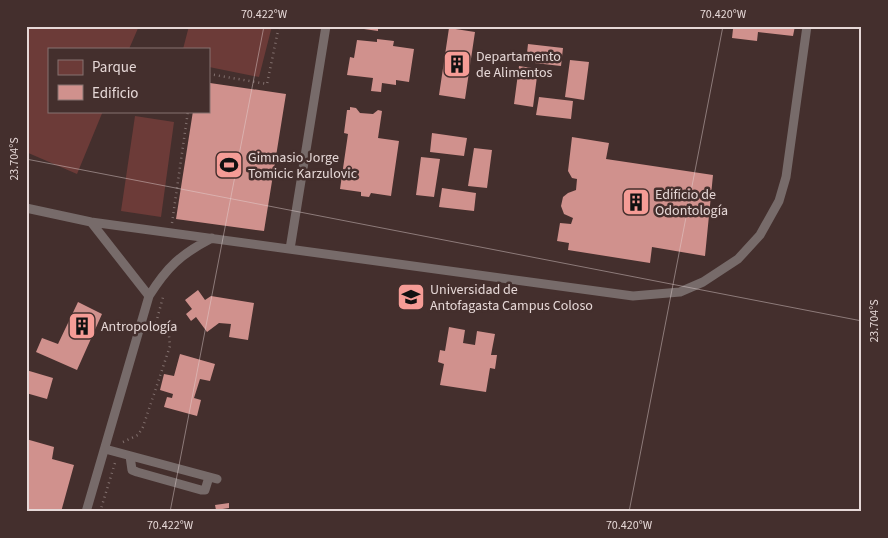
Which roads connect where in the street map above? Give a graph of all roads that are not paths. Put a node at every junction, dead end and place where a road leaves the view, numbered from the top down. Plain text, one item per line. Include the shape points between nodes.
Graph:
1 (326, 26) edge
2 (807, 26) edge
3 (26, 208) edge
4 (91, 222) junction
5 (213, 238) junction
6 (290, 249) junction
7 (150, 296) junction
8 (105, 449) junction
9 (130, 456) junction
10 (86, 512) edge

1 - 6 lane
2 - 6 lane via 780,201 760,235 738,259 680,292 632,296
3 - 4 lane
4 - 5 lane
4 - 7 lane
5 - 6 lane
5 - 7 lane via 179,259 163,274
7 - 8 lane
8 - 9 lane
8 - 10 lane
9 - 9 lane via 132,470 201,490 205,490 213,478

